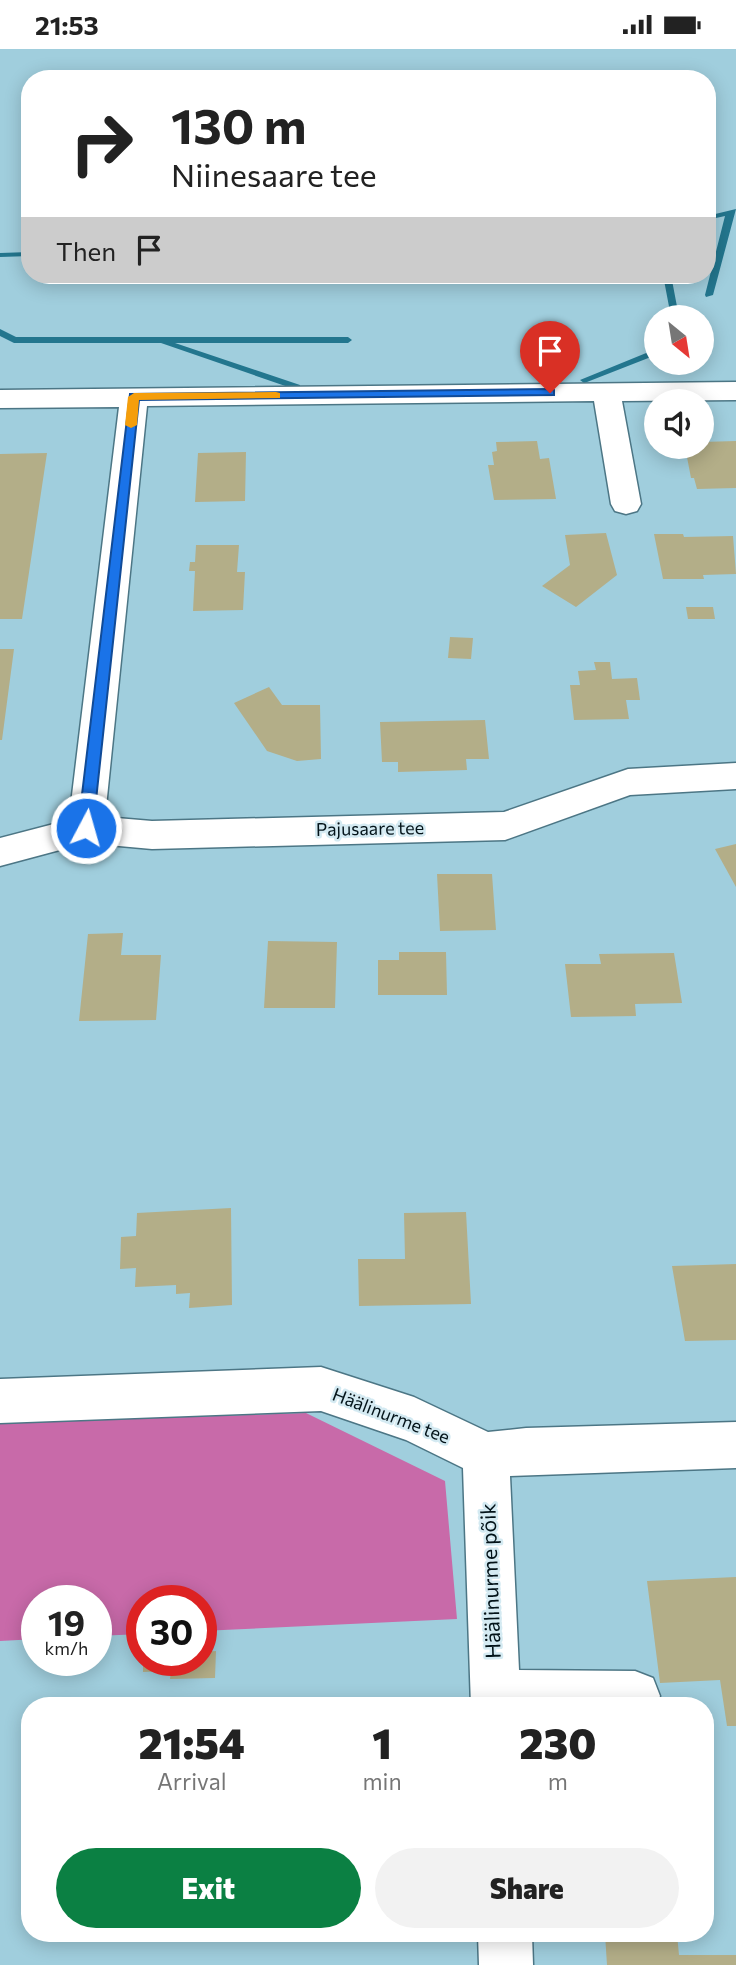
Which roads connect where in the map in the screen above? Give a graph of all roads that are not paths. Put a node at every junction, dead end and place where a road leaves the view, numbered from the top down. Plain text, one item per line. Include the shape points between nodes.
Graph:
1 (736, 391) edge
2 (606, 392) junction
3 (134, 397) junction
4 (0, 399) edge
5 (626, 504) dead end
6 (736, 776) edge
7 (86, 828) junction
8 (0, 852) edge
9 (0, 1401) edge
10 (736, 1445) edge
11 (486, 1455) junction
12 (635, 1696) dead end
13 (496, 1697) edge
14 (600, 1697) edge
15 (505, 1942) edge
16 (506, 1965) edge

1 - 2 street
2 - 3 street
2 - 5 street
3 - 4 street
3 - 7 street
6 - 7 street, Pajusaare tee via 628,782 505,826 152,835
7 - 8 street, Pajusaare tee
9 - 11 street, Häälinurme tee via 321,1389 414,1420
10 - 11 street
11 - 13 street, Häälinurme põik
12 - 14 street
15 - 16 street

